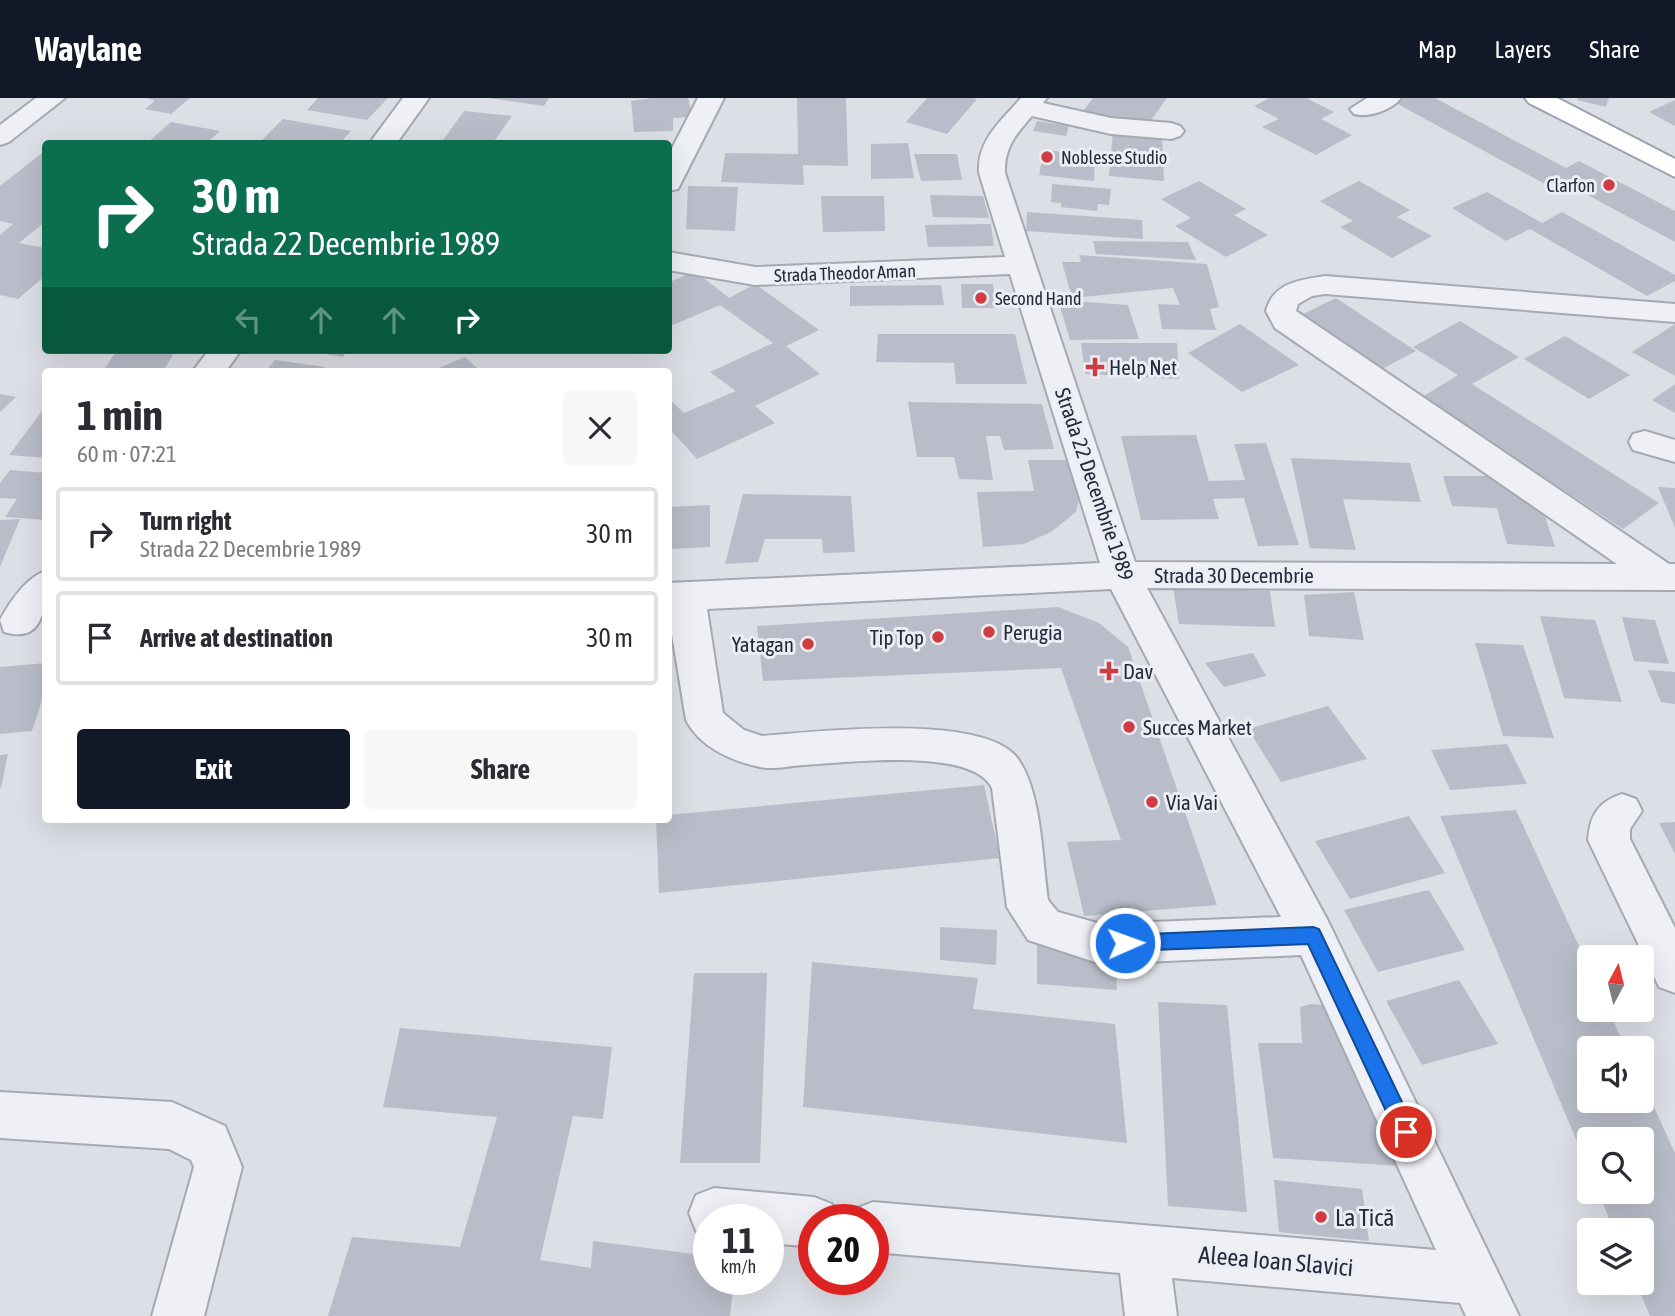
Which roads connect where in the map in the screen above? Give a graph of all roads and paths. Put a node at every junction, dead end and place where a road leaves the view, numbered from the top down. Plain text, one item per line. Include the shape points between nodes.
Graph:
1 (52, 98) edge
2 (416, 98) edge
3 (711, 98) edge
4 (1388, 98) edge
5 (1538, 98) edge
6 (1030, 103) edge
7 (1363, 109) dead end
8 (1171, 131) dead end
9 (0, 137) edge
10 (385, 140) edge
11 (1675, 169) edge
12 (672, 175) edge
13 (672, 262) edge
14 (1022, 265) junction
15 (1675, 313) edge
16 (223, 354) edge
17 (211, 368) edge
18 (1122, 575) junction
19 (1668, 577) edge
20 (42, 590) edge
21 (678, 596) edge
22 (21, 621) edge
23 (1622, 811) dead end
24 (1313, 935) junction
25 (1675, 973) edge
26 (0, 1115) edge
27 (889, 1228) edge
28 (1143, 1250) junction
29 (1484, 1298) edge
30 (178, 1316) edge
31 (1151, 1316) edge

1 - 9 street
2 - 10 street
3 - 12 street
4 - 7 street
5 - 11 main road
6 - 8 street via 1111,126
6 - 14 street, Strada 22 Decembrie 1989 via 993,146 989,158
13 - 14 street, Strada Theodor Aman via 755,276
14 - 18 street, Strada 22 Decembrie 1989
15 - 19 street via 1325,285 1304,288 1284,299 1281,311 1286,321
16 - 17 street
18 - 19 street, Strada 30 Decembrie
18 - 21 street, Strada 30 Decembrie
18 - 24 street, Strada 22 Decembrie 1989
20 - 22 street
21 - 24 street via 705,720 730,741 762,752 884,744 952,748 981,754 1003,769 1012,788 1028,907 1044,926 1101,944
23 - 25 street via 1611,822 1609,839
24 - 29 street, Strada 22 Decembrie 1989
26 - 30 street via 172,1126 208,1143 218,1167
27 - 28 street, Aleea Ioan Slavici
28 - 29 street, Aleea Ioan Slavici
28 - 31 street

